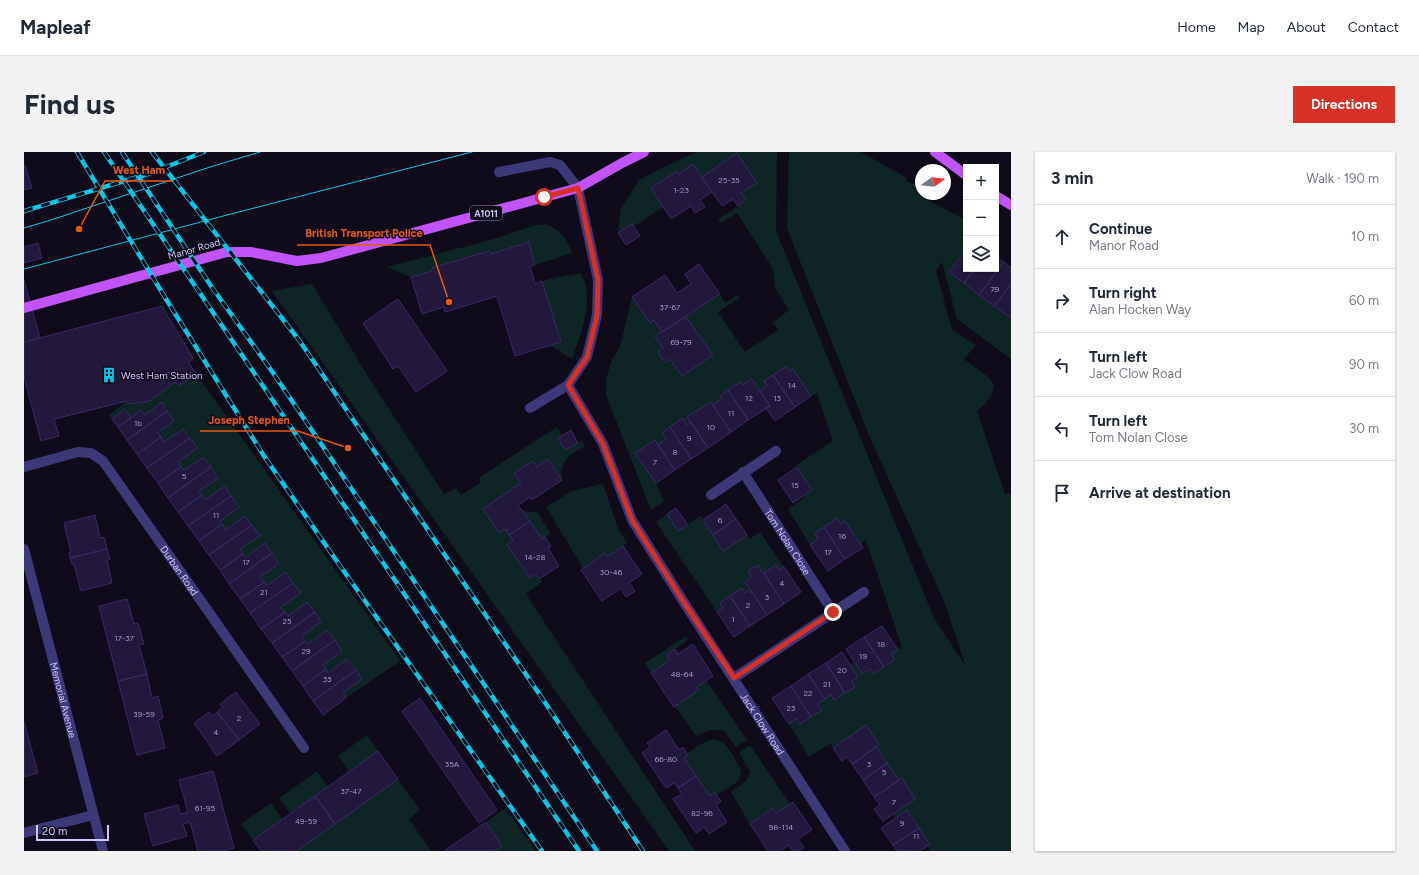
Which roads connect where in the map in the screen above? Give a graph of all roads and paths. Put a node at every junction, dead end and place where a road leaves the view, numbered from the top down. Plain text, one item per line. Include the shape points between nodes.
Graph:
1 (644, 152) edge
2 (935, 152) edge
3 (499, 172) dead end
4 (963, 174) edge
5 (578, 188) junction
6 (999, 198) edge
7 (1011, 205) edge
8 (24, 308) edge
9 (568, 385) junction
10 (530, 408) dead end
11 (776, 450) dead end
12 (24, 467) edge
13 (743, 472) junction
14 (711, 494) dead end
15 (24, 549) edge
16 (26, 565) edge
17 (864, 592) dead end
18 (833, 612) junction
19 (734, 678) junction
20 (304, 748) dead end
21 (93, 815) junction
22 (24, 832) edge
23 (102, 851) edge
24 (845, 851) edge

1 - 5 main road, Manor Road / A1011
2 - 4 main road
3 - 5 street via 550,162 560,165
5 - 8 main road, Manor Road / A1011 via 321,258 297,261 250,252 227,252
5 - 9 street via 598,280 597,315 587,357
6 - 7 main road
9 - 10 street
9 - 19 street, Jack Clow Road via 603,444 632,520
11 - 13 street
12 - 20 street, Durban Road via 78,452 91,453 103,461
13 - 14 street
13 - 18 street, Tom Nolan Close
15 - 16 street, Memorial Avenue
16 - 21 street, Memorial Avenue
17 - 18 street
18 - 19 street
19 - 24 street, Jack Clow Road
21 - 22 street
21 - 23 street, Memorial Avenue

